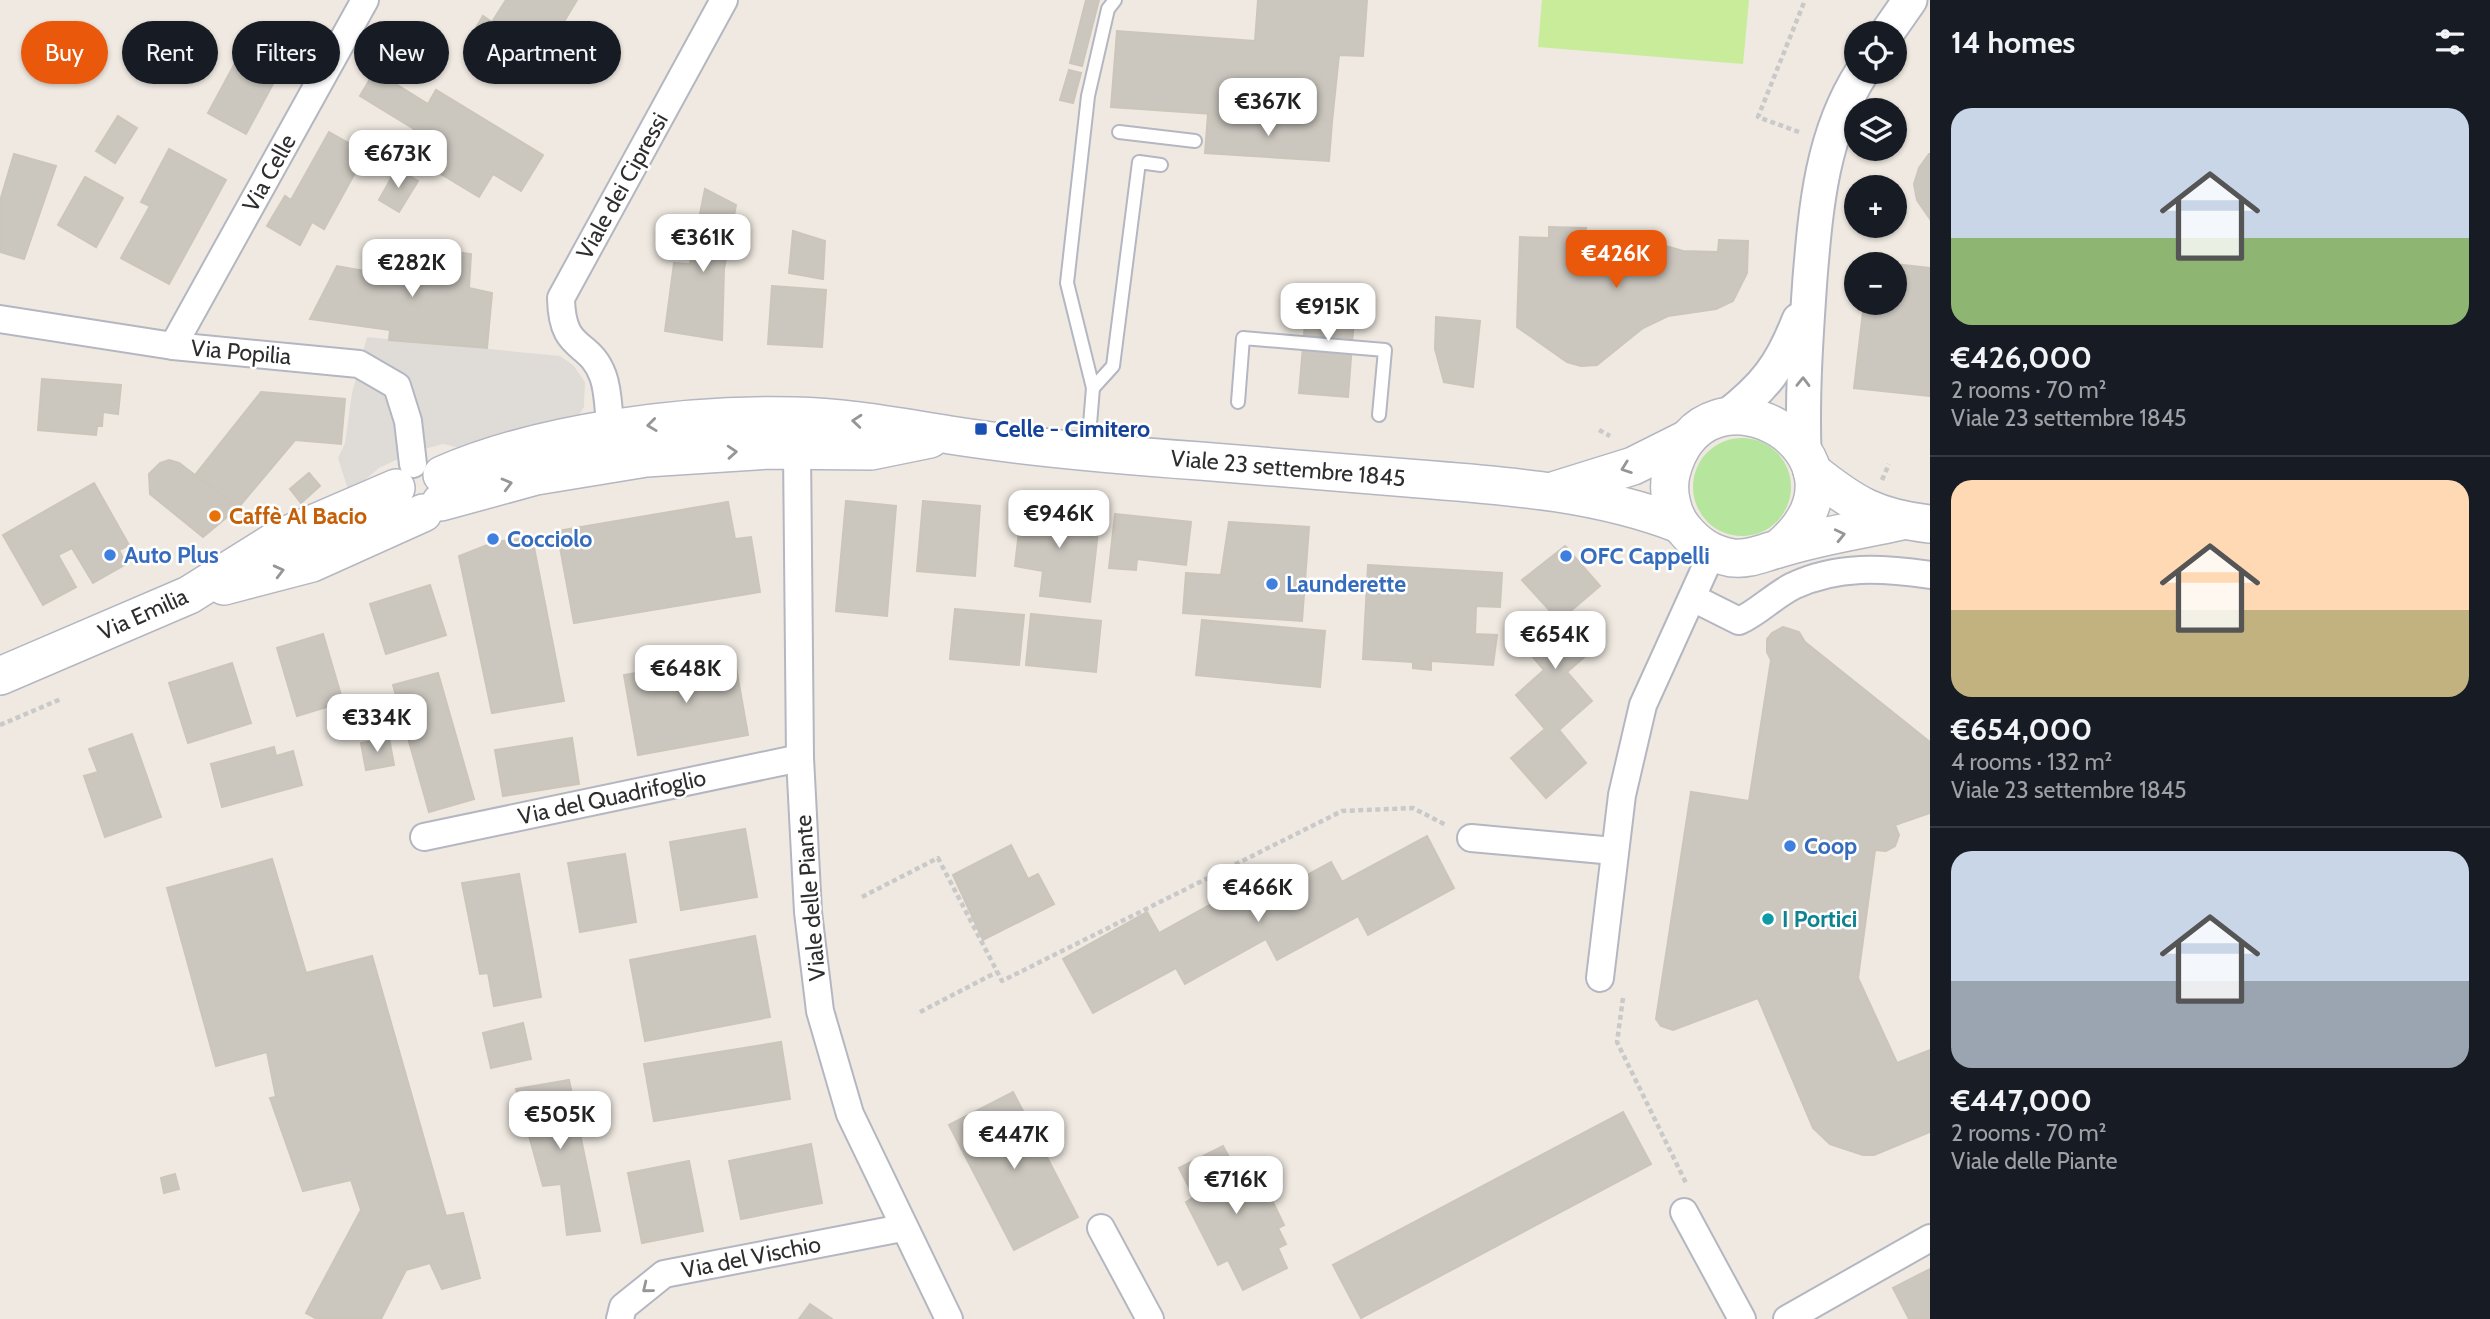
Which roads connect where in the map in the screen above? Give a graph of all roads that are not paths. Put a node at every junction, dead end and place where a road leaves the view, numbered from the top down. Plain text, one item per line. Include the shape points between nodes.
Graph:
1 (365, 0) edge
2 (724, 0) edge
3 (1115, 0) edge
4 (1910, 0) edge
5 (1895, 21) edge
6 (1856, 84) edge
7 (1119, 132) dead end
8 (1195, 141) dead end
9 (1161, 165) dead end
10 (1809, 291) junction
11 (0, 319) edge
12 (173, 346) junction
13 (1093, 388) junction
14 (1238, 401) dead end
15 (1379, 415) dead end
16 (1726, 417) junction
17 (611, 430) junction
18 (948, 435) junction
19 (1688, 439) junction
20 (797, 450) junction
21 (1088, 452) junction
22 (1808, 461) junction
23 (423, 488) junction
24 (1556, 490) junction
25 (1916, 522) edge
26 (1679, 524) junction
27 (1778, 549) junction
28 (1712, 553) junction
29 (1930, 575) edge
30 (1693, 598) junction
31 (0, 676) edge
32 (800, 758) junction
33 (424, 837) dead end
34 (1471, 838) road end
35 (1615, 851) junction
36 (1600, 978) road end
37 (1684, 1212) road end
38 (902, 1228) junction
39 (1101, 1228) dead end
40 (1930, 1238) edge
41 (620, 1319) edge
42 (949, 1319) edge
43 (1150, 1319) edge
44 (1742, 1319) edge
45 (1787, 1319) edge

1 - 12 street, Via Celle
2 - 17 street, Viale dei Cipressi via 561,298 561,322 572,342 593,359 603,376
3 - 13 lane via 1108,9 1088,96 1067,284
4 - 5 street
6 - 10 street via 1829,142 1818,191
7 - 8 lane
9 - 13 lane via 1139,162 1113,366
10 - 16 street via 1785,356 1756,394
22 -> 10 street via 1803,370
11 - 12 street, Via Popilia
12 - 23 street, Via Popilia via 359,364 397,386
13 - 21 lane
14 - 15 lane via 1243,338 1385,350
16 - 19 main road, Viale 23 settembre 1845 via 1705,425
16 - 22 main road, Viale 23 settembre 1845 via 1748,415 1770,421 1789,433
18 -> 17 main road, Viale 23 settembre 1845 via 893,424 793,416 702,419
17 - 23 main road, Viale 23 settembre 1845 via 485,456
18 - 20 main road via 871,451
18 - 21 main road, Viale 23 settembre 1845
19 -> 24 main road, Viale 23 settembre 1845 via 1633,466
19 - 26 main road via 1675,458 1670,480 1671,503
23 -> 20 main road via 536,477 646,458
20 - 32 street, Viale delle Piante
21 - 24 main road, Viale 23 settembre 1845
22 - 25 main road, Viale 23 settembre 1845 via 1852,503
22 - 27 main road via 1813,494 1807,515 1795,535
23 - 31 main road, Via Emilia via 312,563 189,594
24 - 26 main road, Viale 23 settembre 1845
27 -> 25 main road, Viale 23 settembre 1845
26 - 28 main road, Viale 23 settembre 1845 via 1693,541
27 - 28 main road, Viale 23 settembre 1845 via 1757,557
28 - 30 street
29 - 30 street via 1857,568 1834,572 1791,587 1739,621
30 - 35 street via 1643,705 1622,794
32 - 33 street, Via del Quadrifoglio
32 - 38 street, Viale delle Piante via 808,912 820,1012 850,1114
34 - 35 street
35 - 36 street
37 - 44 street
38 -> 41 street, Via del Vischio via 664,1274 623,1307
38 - 42 street, Viale delle Piante
39 - 43 street
40 - 45 street

